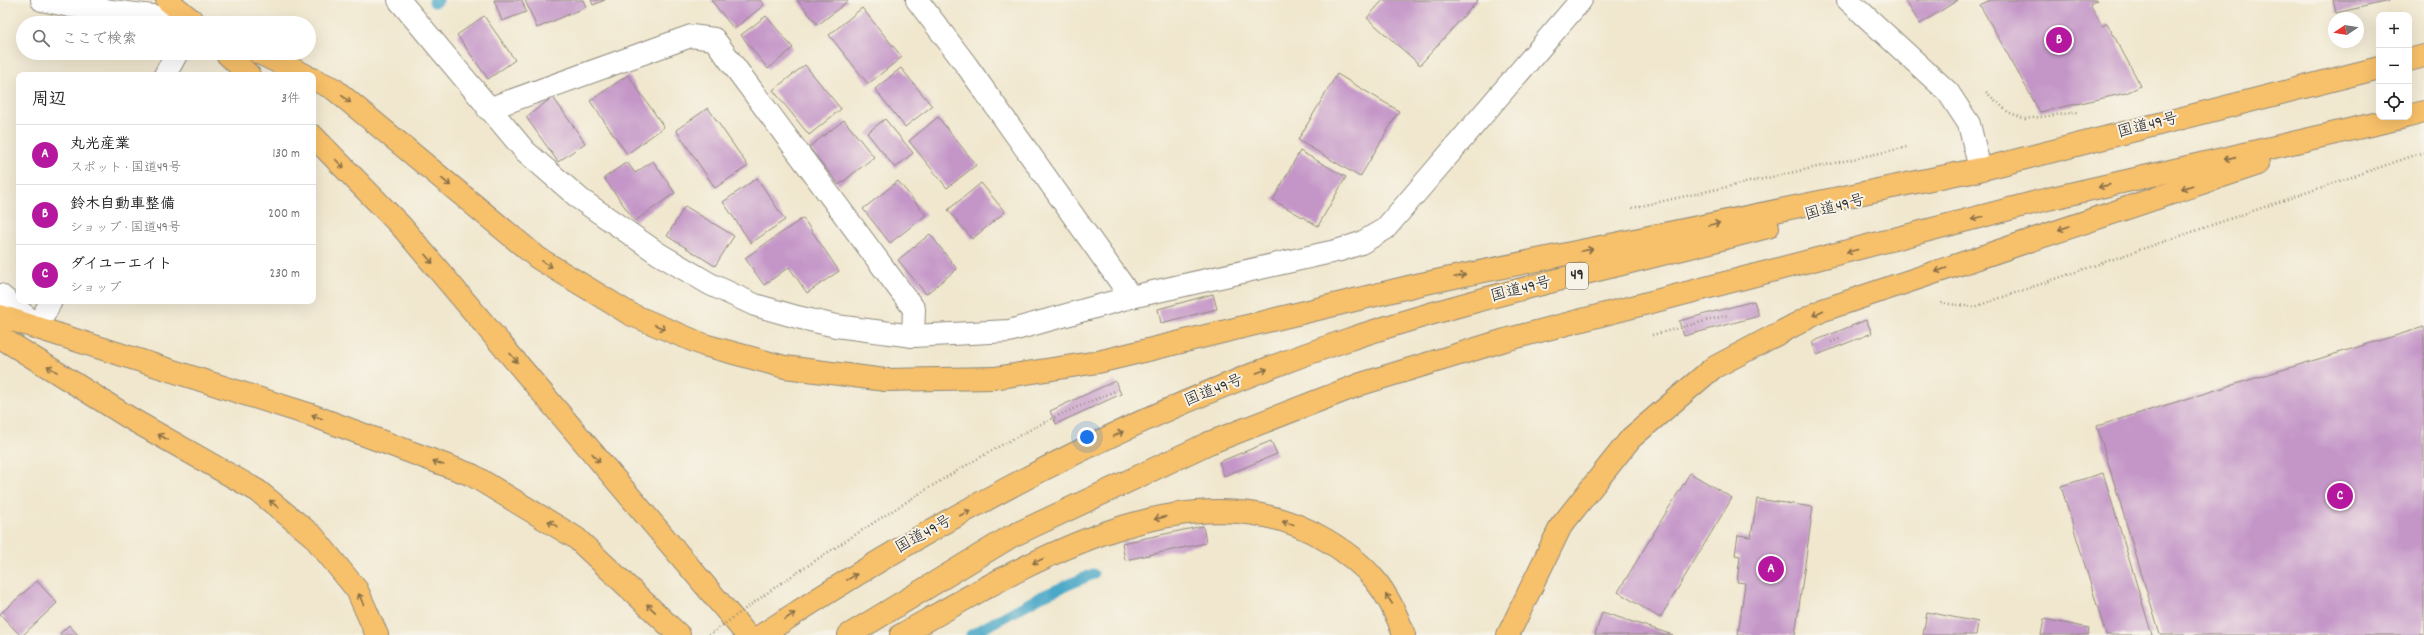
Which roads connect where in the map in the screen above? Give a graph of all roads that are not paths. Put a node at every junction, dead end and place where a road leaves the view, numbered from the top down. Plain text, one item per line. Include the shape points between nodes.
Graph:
1 (42, 0) edge
2 (167, 0) edge
3 (399, 0) edge
4 (917, 0) edge
5 (1581, 0) edge
6 (1848, 0) edge
7 (148, 16) edge
8 (187, 16) edge
9 (2424, 56) edge
10 (2412, 59) edge
11 (172, 60) edge
12 (233, 60) edge
13 (274, 60) edge
14 (2376, 69) edge
15 (166, 72) edge
16 (246, 72) edge
17 (299, 72) edge
18 (316, 80) edge
19 (488, 109) junction
20 (2424, 112) edge
21 (2412, 115) edge
22 (2394, 120) edge
23 (2384, 123) junction
24 (316, 139) edge
25 (1980, 169) junction
26 (0, 295) edge
27 (1131, 297) junction
28 (49, 304) edge
29 (0, 316) edge
30 (38, 326) junction
31 (913, 336) junction
32 (0, 337) edge
33 (377, 635) edge
34 (679, 635) edge
35 (747, 635) edge
36 (762, 635) edge
37 (849, 635) edge
38 (902, 635) edge
39 (1404, 635) edge
40 (1508, 635) edge

1 - 7 street
2 - 8 highway
3 - 19 street
4 - 27 street
5 - 27 street via 1385,229 1361,243 1340,250
6 - 25 street via 1948,92 1969,124
9 - 10 highway
11 - 15 street
12 - 16 highway
13 - 17 highway
14 - 25 highway, 国道49号 / 49
18 -> 25 highway via 334,89 538,258 630,314 704,345 785,368 885,380 994,378 1098,362 1421,284
19 - 31 street via 525,151 580,199 659,254 710,284 755,305 797,317 836,326
19 - 31 street via 691,36 714,39 914,309
20 - 21 highway
22 - 23 highway
23 -> 37 highway via 2048,199 1505,340 1361,384 1209,443 1010,538
23 -> 40 highway via 1823,310 1713,368 1631,438 1561,526
24 -> 35 highway via 402,227
36 -> 25 highway, 国道49号 / 49 via 923,534 1064,460 1203,393 1329,346 1461,305 1666,254
26 - 30 street
27 - 31 street via 1009,331
28 - 30 street
29 - 30 highway
34 -> 30 highway via 576,538 472,476 310,415
33 -> 32 highway via 357,590 313,536 258,491 134,420
39 -> 38 highway via 1394,608 1374,577 1343,550 1307,528 1255,514 1208,510 1123,527 1077,542 1007,576

